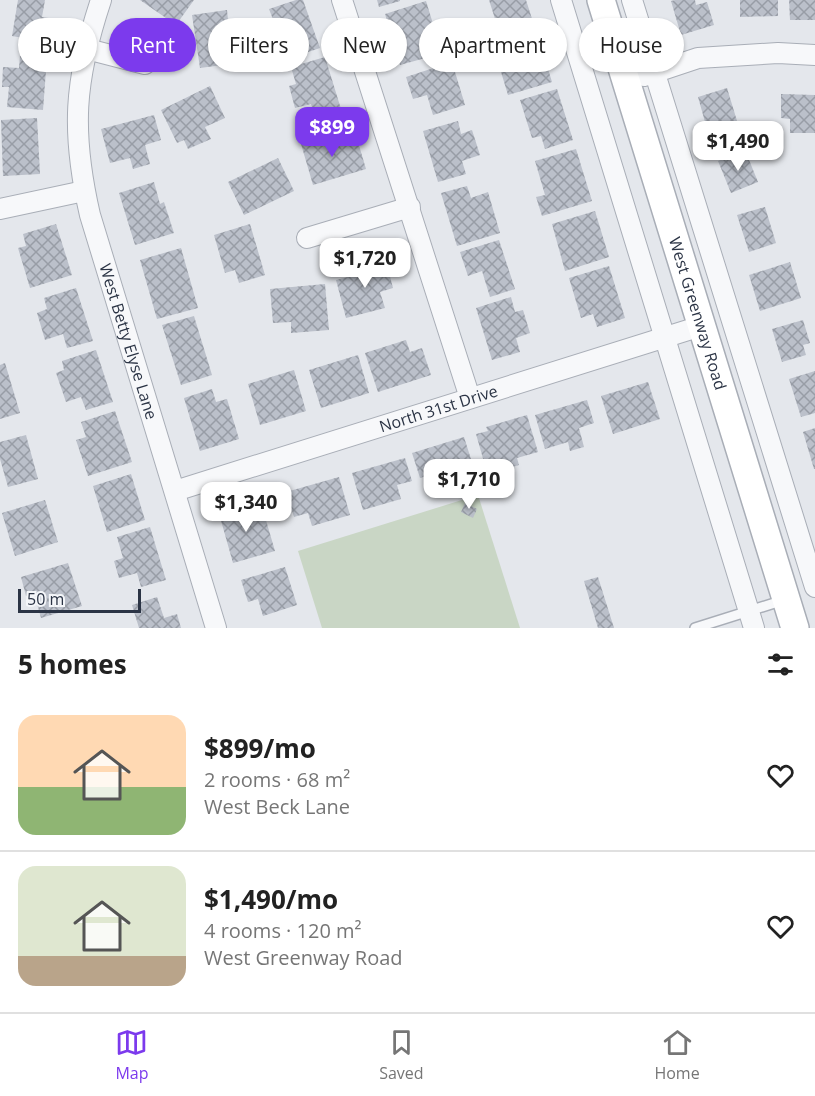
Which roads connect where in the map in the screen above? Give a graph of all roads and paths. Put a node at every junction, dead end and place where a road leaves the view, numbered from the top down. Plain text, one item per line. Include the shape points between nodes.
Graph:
1 (101, 0) edge
2 (342, 0) edge
3 (561, 0) edge
4 (601, 0) edge
5 (632, 0) edge
6 (96, 18) edge
7 (815, 55) edge
8 (83, 72) edge
9 (654, 73) junction
10 (627, 82) junction
11 (84, 191) junction
12 (410, 207) junction
13 (0, 208) edge
14 (308, 238) dead end
15 (701, 326) junction
16 (664, 338) junction
17 (470, 398) junction
18 (175, 491) junction
19 (815, 587) edge
20 (786, 599) junction
21 (751, 620) edge
22 (216, 628) edge
23 (695, 628) edge
24 (795, 628) edge

1 - 6 street, West Betty Elyse Lane
2 - 12 street
3 - 16 street
4 - 10 main road, West Greenway Road
5 - 9 street, West Greenway Road
7 - 9 street via 698,58
8 - 11 street, West Betty Elyse Lane via 77,104 77,144
9 - 10 street
9 - 19 street, West Greenway Road
10 - 15 main road, West Greenway Road
11 - 13 street
11 - 18 street, West Betty Elyse Lane
12 - 14 street
12 - 17 street
15 - 16 street, North 31st Drive
15 - 20 main road, West Greenway Road
16 - 17 street, North 31st Drive
16 - 21 street
17 - 18 street, North 31st Drive
18 - 22 street, West Betty Elyse Lane
20 - 21 lane
20 - 24 main road, West Greenway Road
21 - 23 lane

